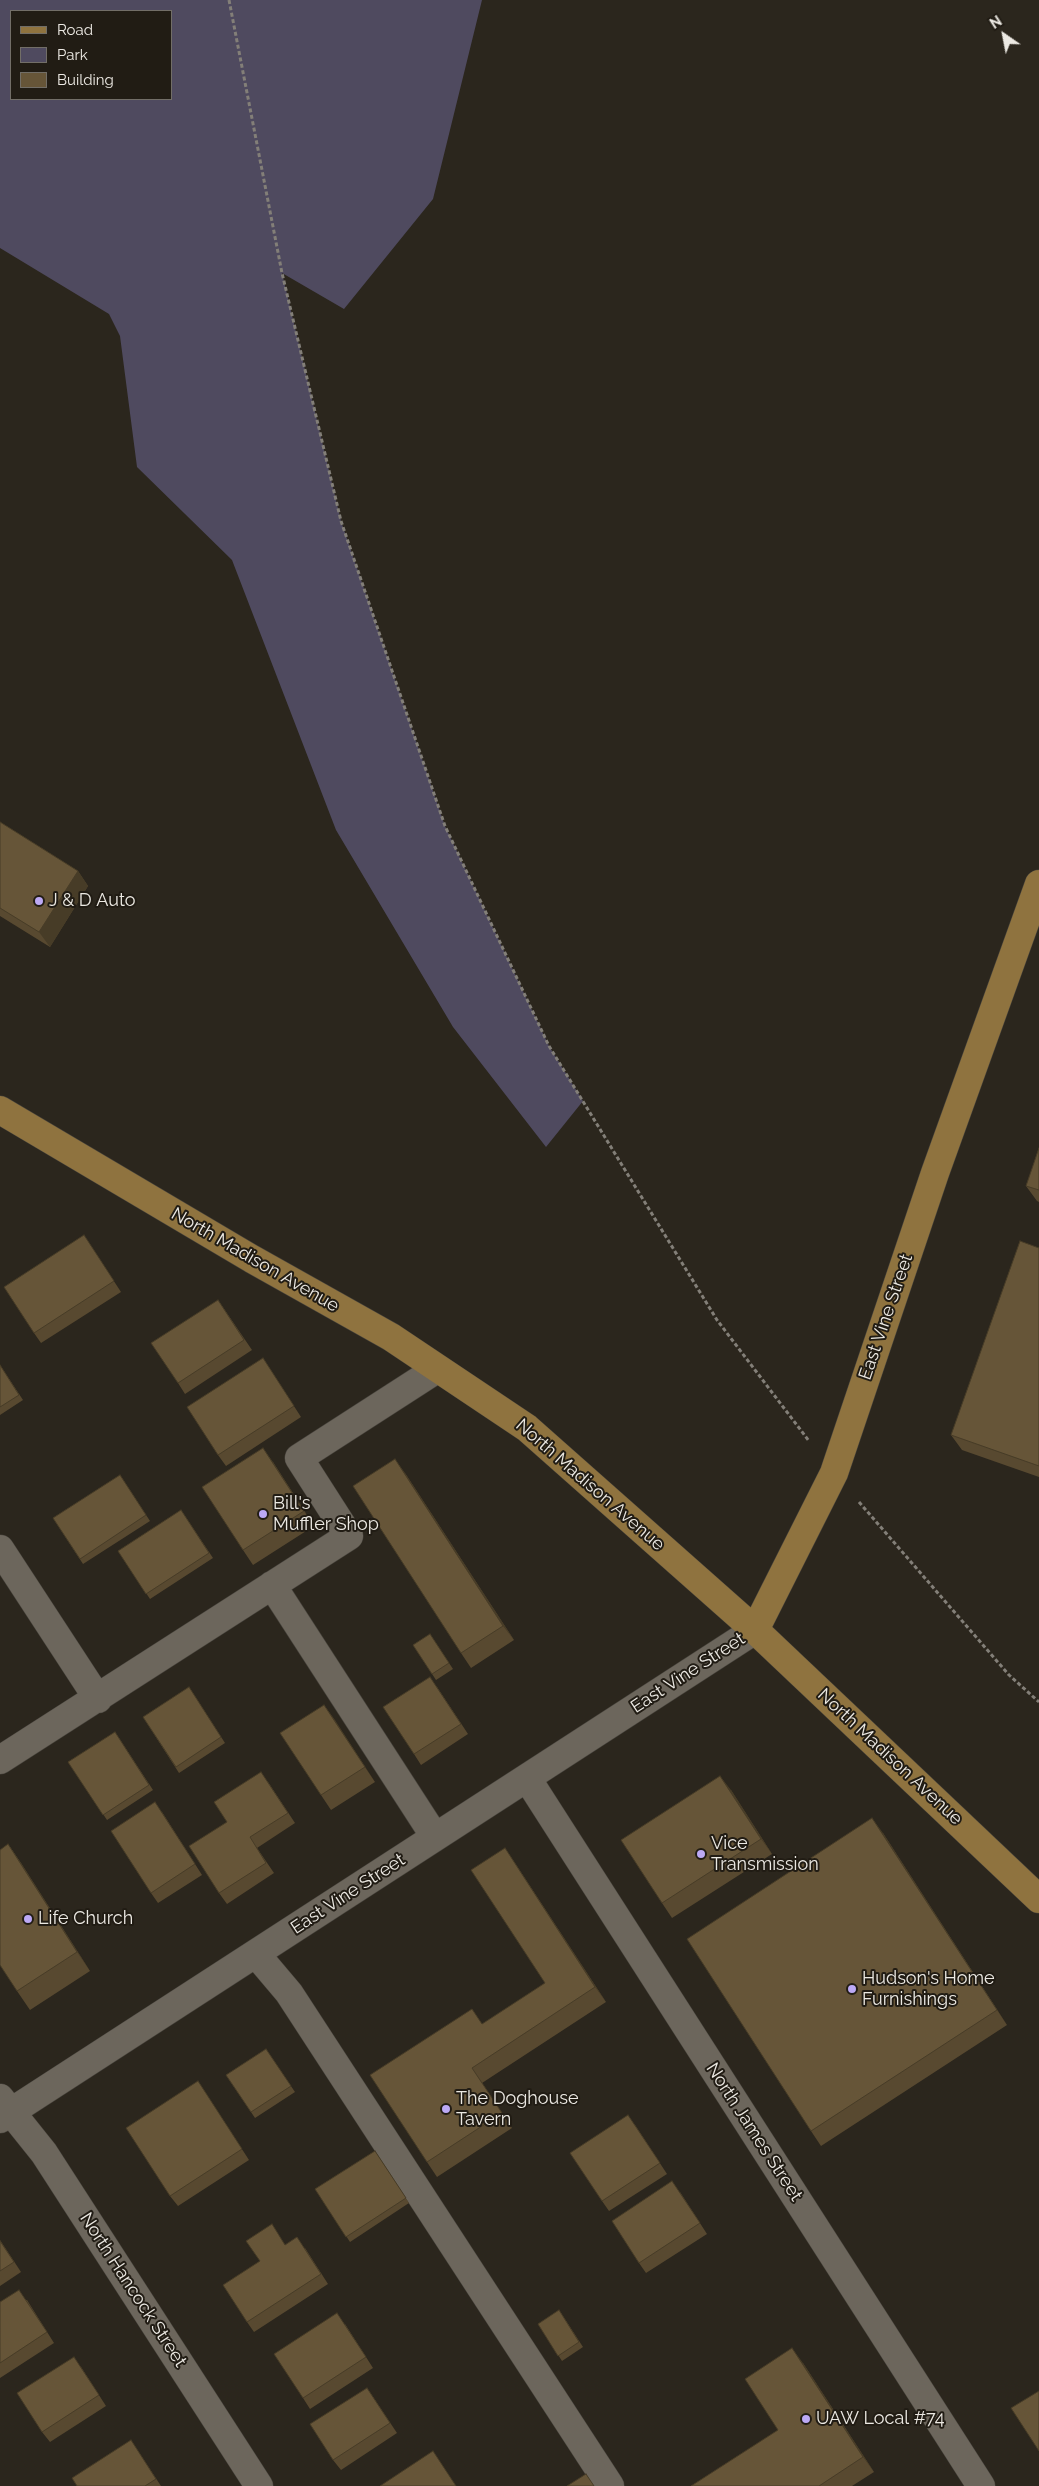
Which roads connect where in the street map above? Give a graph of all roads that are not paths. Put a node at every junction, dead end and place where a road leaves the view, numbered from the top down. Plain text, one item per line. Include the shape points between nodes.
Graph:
1 (1039, 884) edge
2 (0, 1110) edge
3 (437, 1369) junction
4 (0, 1549) edge
5 (272, 1584) junction
6 (756, 1630) junction
7 (98, 1699) junction
8 (0, 1760) edge
9 (527, 1778) junction
10 (435, 1837) junction
11 (1039, 1899) edge
12 (256, 1954) junction
13 (3, 2110) edge
14 (259, 2486) edge
15 (610, 2486) edge
16 (981, 2486) edge

1 - 6 main road, East Vine Street via 935,1173 834,1473
2 - 3 main road, North Madison Avenue via 391,1337
3 - 5 street via 298,1458 349,1536
3 - 6 main road, North Madison Avenue via 527,1428
4 - 7 street
5 - 7 street
5 - 10 street
6 - 9 street, East Vine Street
6 - 11 main road, North Madison Avenue
7 - 8 street
9 - 10 street, East Vine Street
9 - 16 street, North James Street
10 - 12 street, East Vine Street
12 - 13 street, East Vine Street
12 - 15 street via 289,1993
13 - 14 street, North Hancock Street via 44,2153

